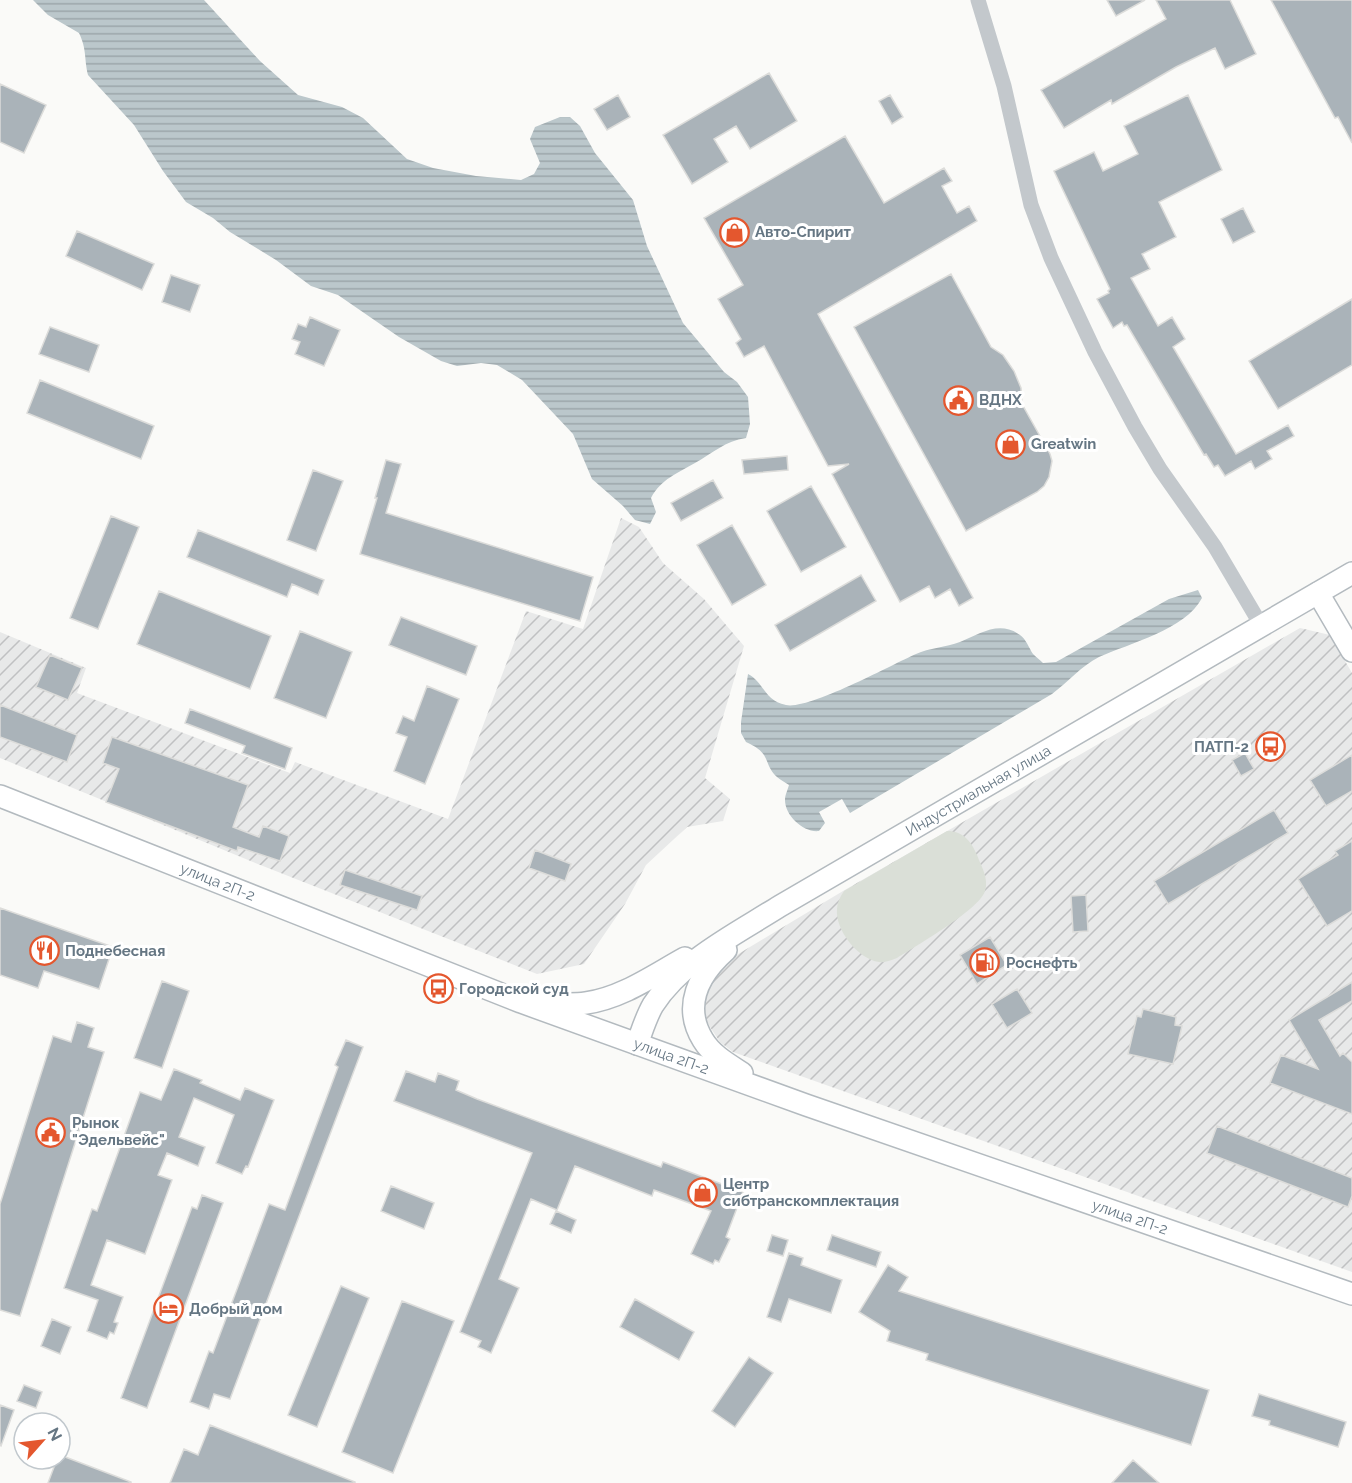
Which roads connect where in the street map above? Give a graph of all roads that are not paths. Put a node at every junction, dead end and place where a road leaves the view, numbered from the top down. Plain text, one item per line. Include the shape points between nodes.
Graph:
1 (978, 0) edge
2 (1352, 573) edge
3 (1318, 593) junction
4 (1261, 625) junction
5 (1352, 651) edge
6 (0, 796) edge
7 (780, 906) junction
8 (521, 1002) junction
9 (637, 1044) junction
10 (766, 1090) junction
11 (1352, 1294) edge

1 - 4 street via 1004,86 1031,205 1065,288 1135,427 1215,547
2 - 3 main road, Индустриальная улица
3 - 4 main road, Индустриальная улица
3 - 5 main road
4 - 7 main road, Индустриальная улица
6 - 8 main road, улица 2П-2
7 - 8 main road via 603,999 569,1004
7 - 9 main road, Индустриальная улица via 675,978 652,1007
7 - 10 main road via 712,964 694,994 692,1011 703,1041 718,1057
8 - 9 main road, улица 2П-2
9 - 10 main road, улица 2П-2
10 - 11 main road, улица 2П-2

